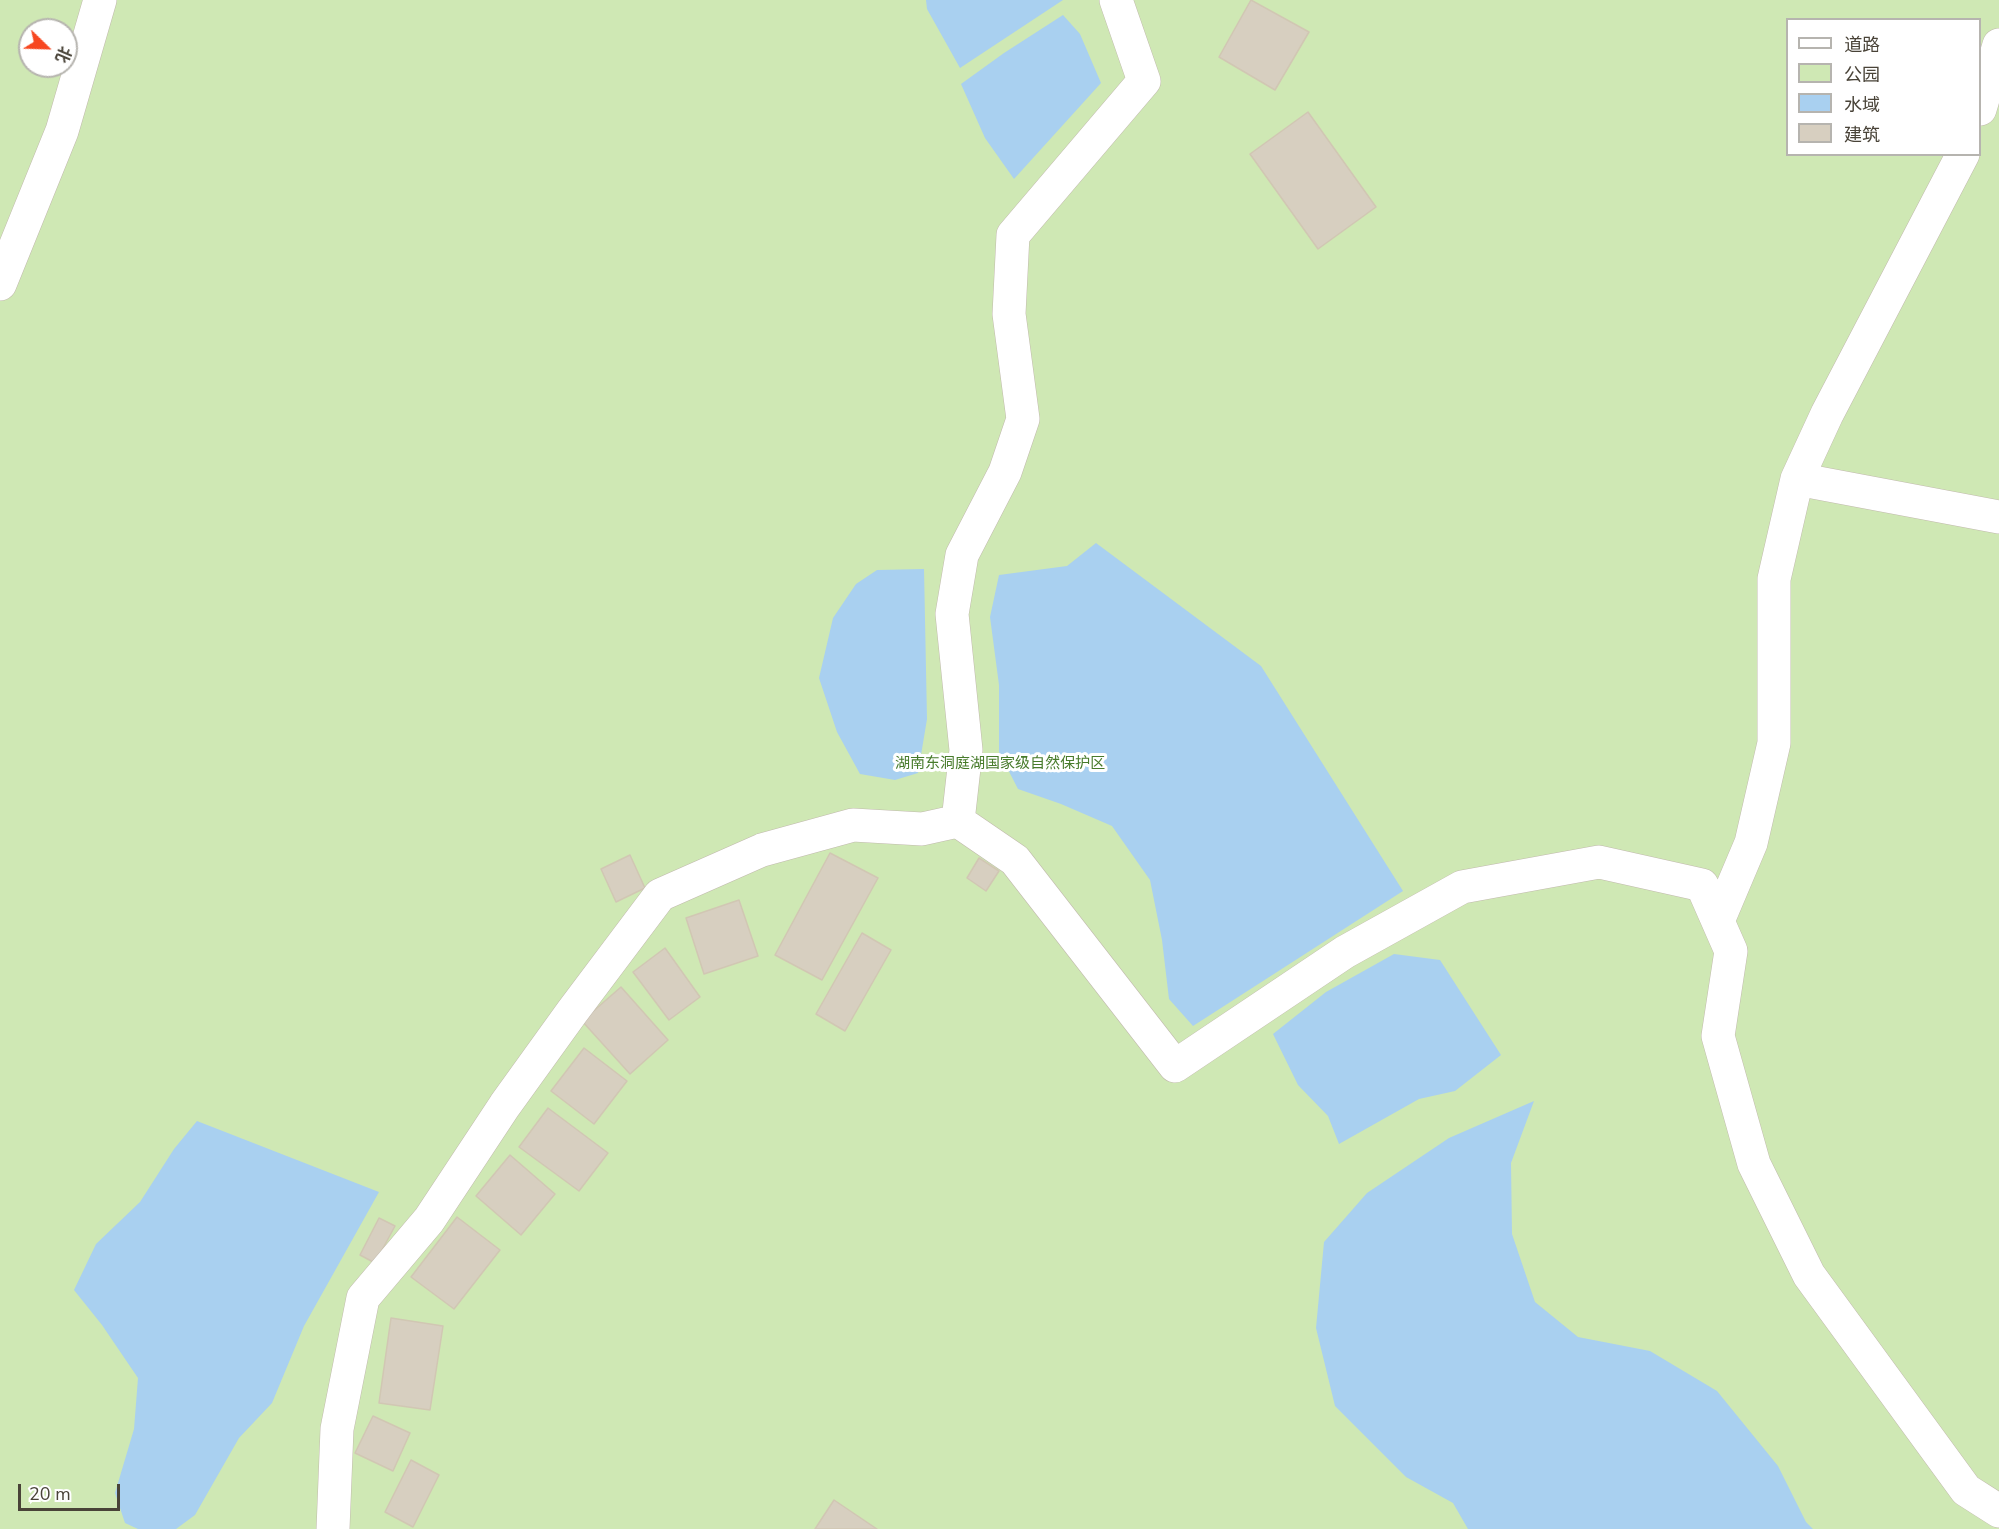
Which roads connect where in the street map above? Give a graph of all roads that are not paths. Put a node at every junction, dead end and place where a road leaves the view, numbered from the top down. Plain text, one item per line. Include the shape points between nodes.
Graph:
1 (100, 0) edge
2 (1116, 0) edge
3 (1999, 45) edge
4 (1981, 106) edge
5 (1962, 156) edge
6 (0, 284) edge
7 (1797, 479) junction
8 (1999, 517) edge
9 (958, 821) junction
10 (1718, 921) junction
11 (1999, 1511) edge
12 (333, 1529) edge

1 - 6 street via 62,131
2 - 9 street via 1144,81 1013,235 1009,315 1023,419 1005,472 962,555 952,615 966,750
3 - 4 street
5 - 7 street
7 - 8 street
7 - 10 street via 1774,579 1774,743 1751,843
9 - 10 street via 1015,860 1175,1066 1345,952 1462,887 1599,862 1702,885
9 - 12 street via 922,829 853,825 762,850 660,895 505,1106 429,1220 363,1298 338,1429
10 - 11 street via 1731,951 1718,1036 1754,1164 1809,1275 1966,1490

